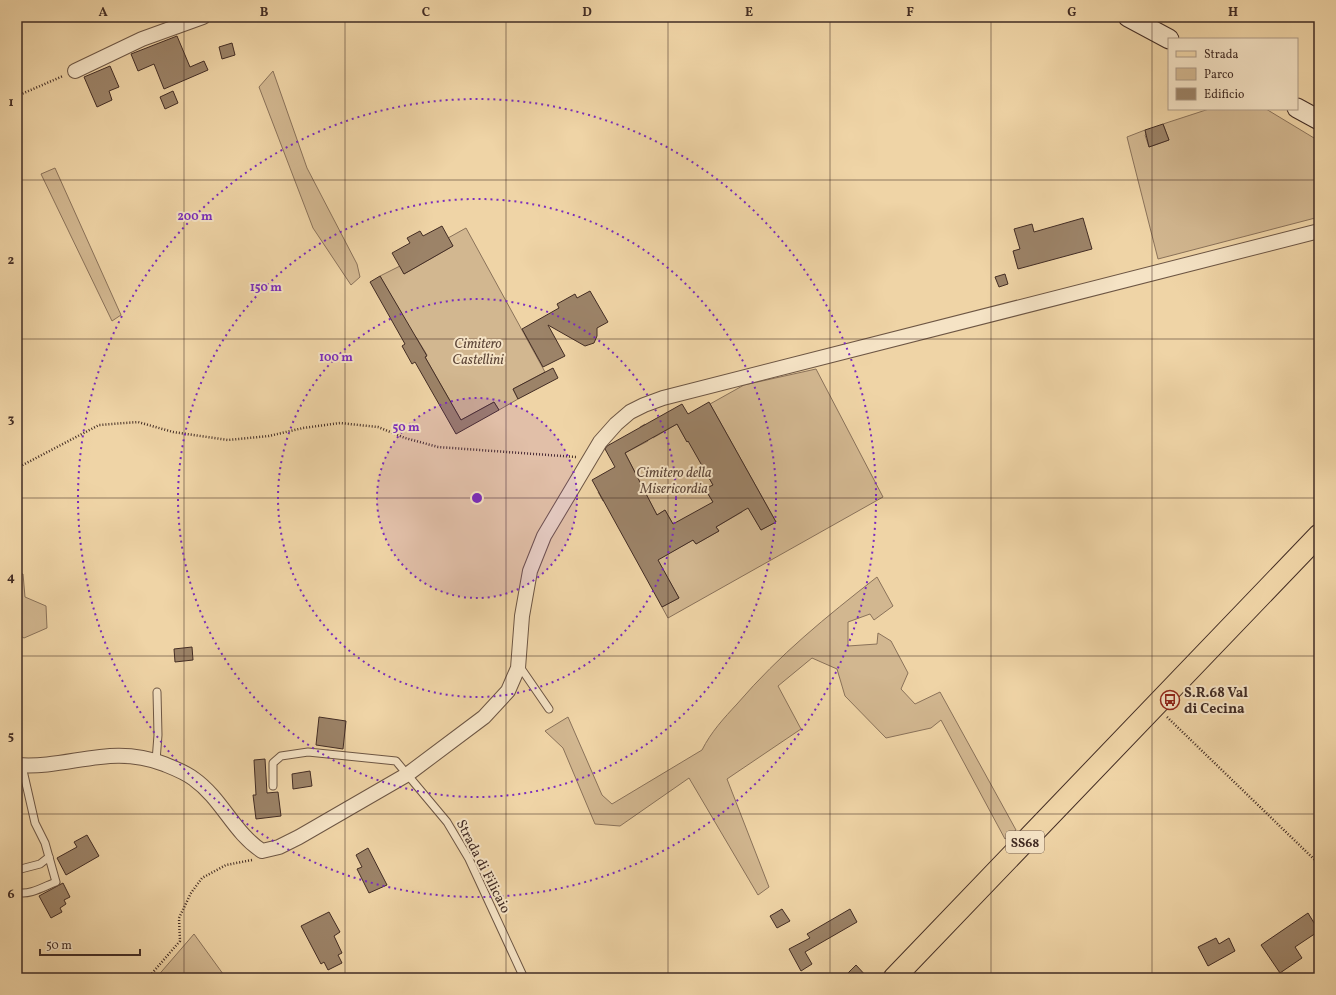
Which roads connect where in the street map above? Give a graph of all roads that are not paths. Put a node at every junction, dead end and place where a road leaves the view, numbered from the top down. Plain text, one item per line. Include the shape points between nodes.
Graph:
1 (203, 17) edge
2 (1128, 17) edge
3 (1168, 38) edge
4 (75, 71) road end
5 (1298, 109) edge
6 (1319, 120) edge
7 (1319, 231) edge
8 (1319, 535) edge
9 (518, 664) junction
10 (157, 692) dead end
11 (549, 709) dead end
12 (156, 761) junction
13 (20, 766) edge
14 (408, 774) junction
15 (273, 786) dead end
16 (49, 857) junction
17 (17, 870) edge
18 (17, 892) edge
19 (524, 978) edge
20 (894, 978) edge

1 - 4 street via 142,39
2 - 3 main road
5 - 6 main road
7 - 9 street via 663,398 644,405 625,416 600,442 550,524 534,559 526,591
8 - 20 main road, SS68
9 - 11 lane
9 - 14 street via 508,691 484,717
10 - 12 lane
12 - 13 street via 119,754 63,763
12 - 14 street via 194,779 222,805 250,843 262,851 299,838
13 - 16 lane via 35,823
14 - 15 lane, Strada di Filicaio via 396,761 308,752 281,756 273,763
14 - 19 lane, Strada di Filicaio via 446,822 469,859
16 - 17 lane via 40,864
16 - 18 lane via 56,882 35,890

